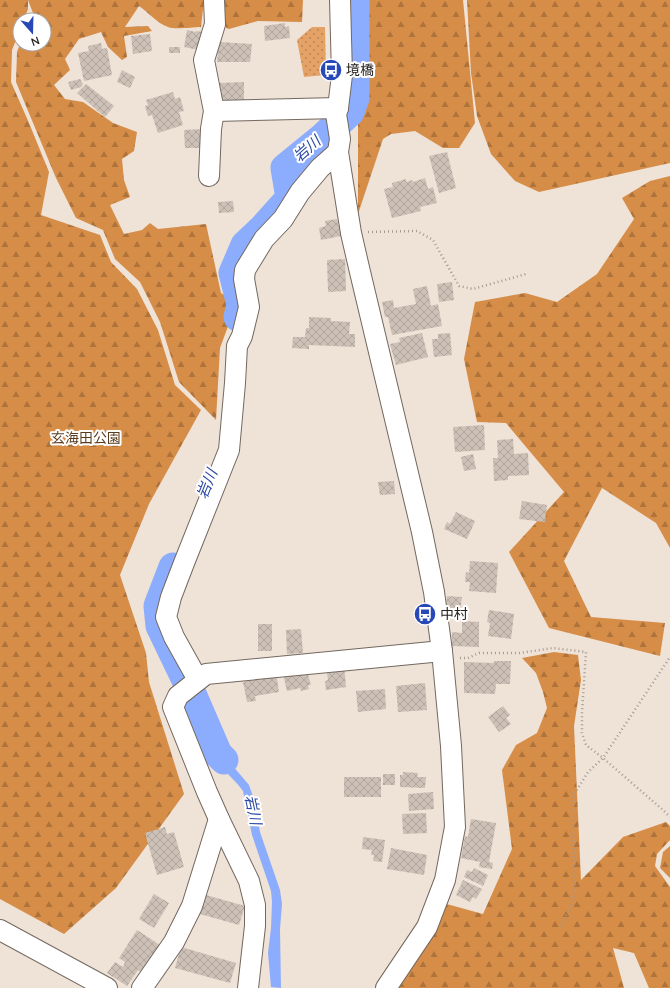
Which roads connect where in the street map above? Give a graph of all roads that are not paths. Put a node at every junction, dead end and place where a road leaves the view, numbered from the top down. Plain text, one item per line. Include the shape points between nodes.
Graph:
1 (214, 0) edge
2 (340, 0) edge
3 (214, 111) junction
4 (337, 111) junction
5 (339, 145) junction
6 (209, 176) dead end
7 (443, 655) junction
8 (198, 680) junction
9 (219, 819) junction
10 (0, 930) edge
11 (107, 988) edge
12 (142, 988) edge
13 (248, 988) edge
14 (386, 988) edge

1 - 3 street via 215,24 204,60
2 - 4 street via 342,75
3 - 4 street
3 - 6 street
4 - 5 street
5 - 7 street via 351,233 422,532
5 - 8 street via 264,239 239,284 249,306 237,346 229,450 171,597 166,617
7 - 8 street via 206,674
7 - 14 street via 455,827 445,880 427,927
8 - 9 street via 178,696 173,707
9 - 12 street via 192,906 174,942
9 - 13 street via 249,881 255,904
10 - 11 street

